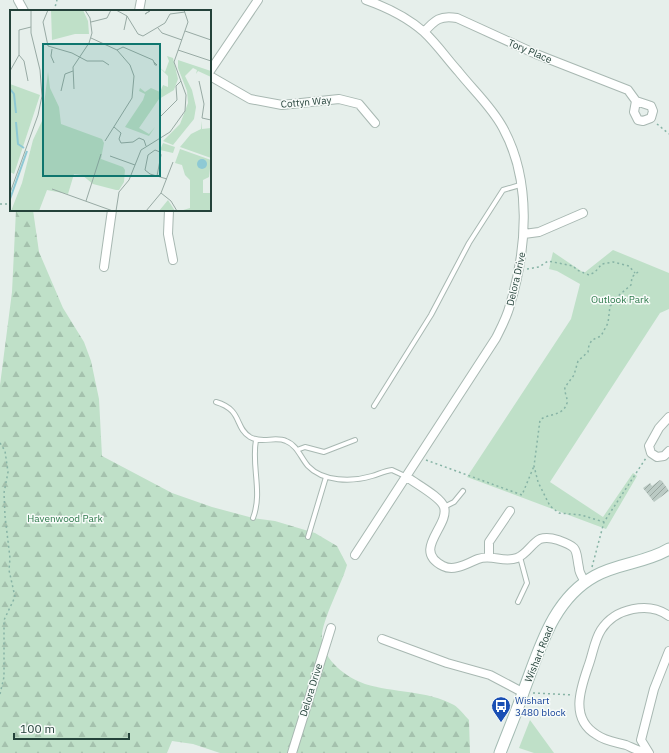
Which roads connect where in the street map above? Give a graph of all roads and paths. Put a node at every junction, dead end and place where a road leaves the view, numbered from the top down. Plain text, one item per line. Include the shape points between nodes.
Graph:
1 (18, 0) edge
2 (57, 0) edge
3 (141, 0) edge
4 (258, 0) edge
5 (366, 0) edge
6 (23, 10) edge
7 (54, 10) edge
8 (139, 10) edge
9 (424, 32) junction
10 (211, 70) edge
11 (211, 77) edge
12 (636, 101) junction
13 (651, 118) junction
14 (375, 123) dead end
15 (669, 134) edge
16 (520, 184) junction
17 (112, 211) edge
18 (169, 211) edge
19 (583, 213) dead end
20 (524, 234) junction
21 (173, 260) dead end
22 (104, 267) dead end
23 (520, 267) junction
24 (638, 272) dead end
25 (635, 273) junction
26 (216, 402) dead end
27 (374, 406) dead end
28 (669, 417) edge
29 (256, 440) junction
30 (355, 440) dead end
31 (0, 443) edge
32 (297, 450) junction
33 (669, 451) edge
34 (651, 453) junction
35 (419, 457) junction
36 (534, 466) junction
37 (326, 477) junction
38 (407, 477) junction
39 (463, 491) dead end
40 (444, 507) junction
41 (510, 511) dead end
42 (253, 518) dead end
43 (604, 522) junction
44 (308, 537) dead end
45 (669, 548) edge
46 (355, 556) dead end
47 (489, 557) junction
48 (520, 557) junction
49 (596, 575) junction
50 (585, 582) junction
51 (518, 602) dead end
52 (669, 616) edge
53 (331, 628) dead end
54 (382, 639) dead end
55 (669, 652) edge
56 (524, 692) junction
57 (0, 694) edge
58 (579, 696) junction
59 (641, 740) junction
60 (626, 745) junction
61 (292, 753) edge
62 (500, 753) edge
63 (649, 753) edge

1 - 6 street
2 - 7 path
3 - 8 street
4 - 10 street
5 - 9 street, Delora Drive via 386,8
9 - 12 street, Tory Place via 436,19 446,16 457,18 536,54 628,90
9 - 16 street, Delora Drive via 498,120 511,147
11 - 14 street, Cottyn Way via 250,99 282,105 339,99 359,104
12 - 13 street, Tory Place via 651,106
12 - 13 street via 634,112 638,120
13 - 15 path
16 - 20 street, Delora Drive
16 - 27 lane via 503,190 469,243 431,315
17 - 22 street
18 - 21 street via 168,234
19 - 20 street via 539,232
20 - 23 street, Delora Drive
23 - 25 path via 533,269 548,261 573,266 589,274 595,272 602,264 613,262 629,266
23 - 35 street, Delora Drive via 510,307 496,338
24 - 25 path
25 - 36 path via 631,285 610,306 608,323 601,336 592,340 588,352 578,361 574,376 564,390 567,401 564,408 556,415 546,416 540,420
26 - 29 lane via 233,410 243,430
28 - 34 street via 650,442
29 - 32 lane via 287,441
29 - 42 lane via 254,453 258,506
30 - 32 lane via 329,452 305,447
31 - 57 path via 5,450 8,472 4,493 5,516 15,597 4,620 4,677
32 - 37 lane via 309,467
33 - 34 street via 661,457
34 - 43 path
35 - 36 path via 522,495
35 - 38 street, Delora Drive
36 - 43 path via 538,482 554,510
37 - 38 lane via 338,480 366,478 392,470
37 - 44 lane
38 - 40 street via 438,499
38 - 46 street, Delora Drive
39 - 40 lane via 454,502
40 - 47 street via 444,518 432,541 431,550 435,560 443,566 454,568
41 - 47 street via 490,542
43 - 49 path via 592,565
45 - 49 street, Wishart Road via 655,557
47 - 48 street via 508,560
48 - 50 street via 542,539 549,538 570,544 577,553 579,571
48 - 51 lane via 527,583
49 - 50 street, Wishart Road
50 - 56 street, Wishart Road via 560,607 547,630
52 - 58 street via 654,609 638,608 618,615 608,622 594,645
53 - 61 street, Delora Drive
54 - 56 street via 447,663 490,675
55 - 59 street via 654,689
56 - 58 path
56 - 62 street, Wishart Road
58 - 60 street via 580,710 588,727 596,735
59 - 60 street
59 - 63 street
60 - 63 street

